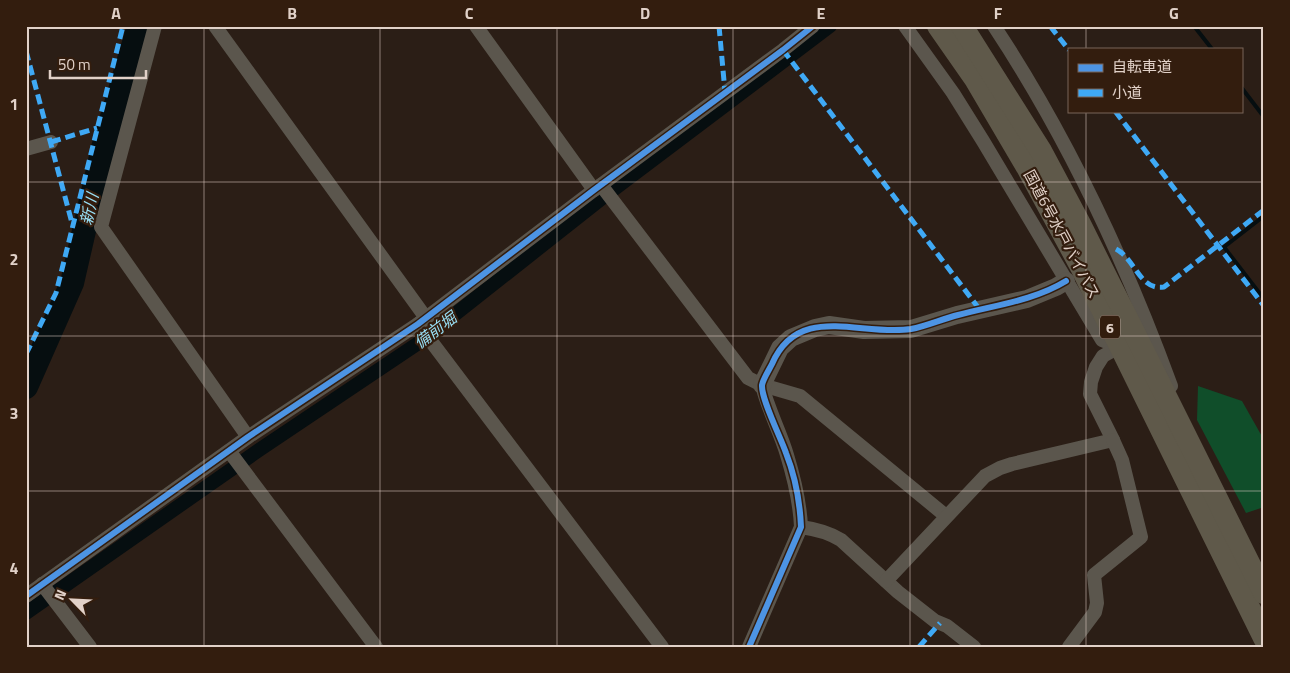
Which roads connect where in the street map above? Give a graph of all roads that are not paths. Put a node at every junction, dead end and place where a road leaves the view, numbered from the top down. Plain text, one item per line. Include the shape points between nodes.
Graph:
1 (155, 26) edge
2 (215, 26) edge
3 (476, 26) edge
4 (813, 26) edge
5 (906, 26) edge
6 (938, 26) edge
7 (962, 26) edge
8 (994, 26) edge
9 (51, 142) dead end
10 (26, 149) edge
11 (602, 191) junction
12 (1066, 281) junction
13 (424, 328) junction
14 (1119, 347) junction
15 (762, 385) junction
16 (248, 438) junction
17 (1112, 440) junction
18 (1194, 453) junction
19 (234, 458) junction
20 (946, 516) junction
21 (800, 527) junction
22 (886, 580) junction
23 (48, 591) junction
24 (1264, 593) edge
25 (26, 596) edge
26 (1264, 638) edge
27 (90, 647) edge
28 (376, 647) edge
29 (662, 647) edge
30 (749, 647) edge
31 (974, 647) edge
32 (1069, 647) edge

1 - 16 street via 101,227
2 - 13 street
3 - 11 street
4 - 11 street
5 - 12 street via 984,140
6 - 14 highway, 国道6号水戸バイパス / 6 via 1028,169 1081,267
7 - 18 highway, 国道6号水戸バイパス / 6 via 1041,151
8 - 18 street via 1047,113 1116,249 1156,344
9 - 10 street
11 - 13 street
11 - 15 street via 748,378
12 - 14 street via 1102,340
12 - 15 street via 1027,299 911,329 864,330 830,325 815,328 791,338 780,348
13 - 16 street
13 - 29 street
14 - 17 street via 1103,356 1096,367 1090,394
14 - 26 highway, 国道6号水戸バイパス / 6
15 - 20 street via 800,396
15 - 21 street via 787,454 800,510
16 - 19 street
17 - 20 street via 1000,468 985,476
17 - 32 street via 1122,460 1141,538 1094,575 1095,612
18 - 24 highway, 国道6号水戸バイパス / 6
19 - 23 street
19 - 28 street
20 - 22 street
21 - 22 street via 818,530 841,540
21 - 30 street
22 - 31 street via 935,621
23 - 25 street
23 - 27 street

